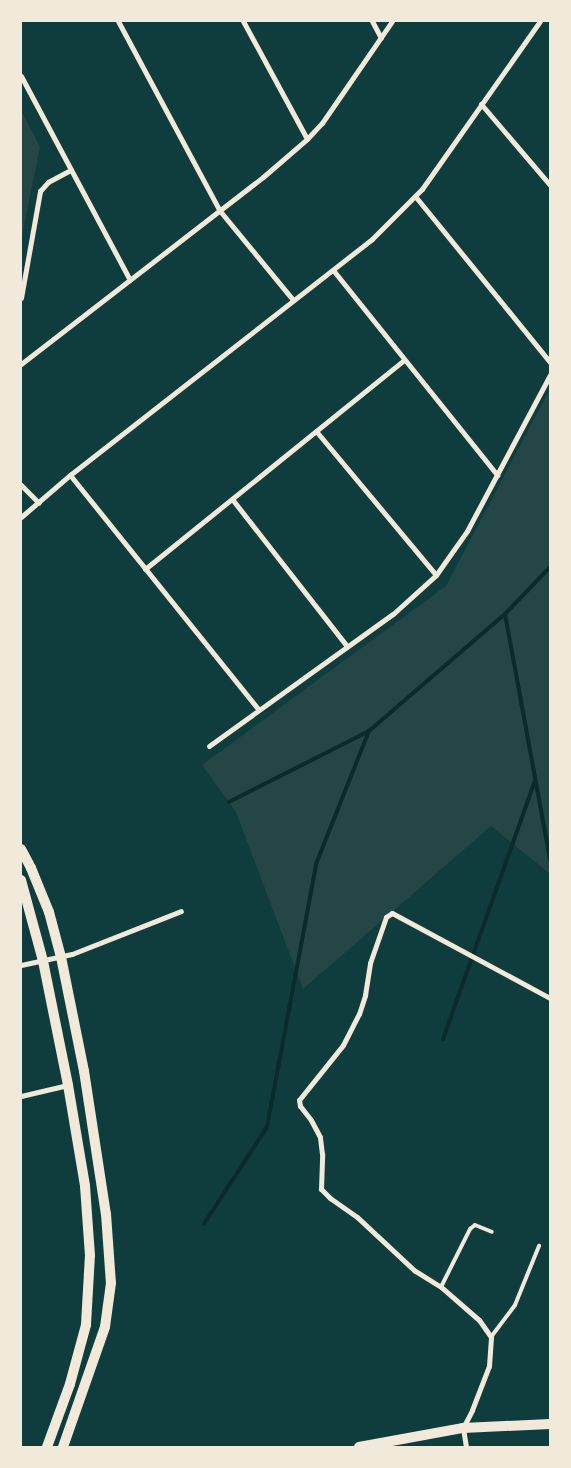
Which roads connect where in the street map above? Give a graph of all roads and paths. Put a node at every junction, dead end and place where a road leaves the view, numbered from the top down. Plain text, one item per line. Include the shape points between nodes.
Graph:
1 (118, 21) edge
2 (243, 21) edge
3 (372, 21) edge
4 (392, 21) edge
5 (540, 21) edge
6 (381, 38) junction
7 (21, 76) edge
8 (481, 104) junction
9 (308, 139) junction
10 (71, 170) junction
11 (550, 185) edge
12 (415, 196) junction
13 (220, 211) junction
14 (333, 270) junction
15 (130, 280) junction
16 (21, 298) edge
17 (293, 300) junction
18 (404, 360) junction
19 (550, 362) edge
20 (21, 364) edge
21 (550, 375) edge
22 (316, 431) junction
23 (70, 475) junction
24 (497, 475) junction
25 (21, 485) edge
26 (232, 499) junction
27 (39, 503) junction
28 (21, 517) edge
29 (145, 569) junction
30 (436, 575) junction
31 (347, 646) junction
32 (258, 709) junction
33 (209, 746) dead end
34 (21, 849) edge
35 (21, 880) edge
36 (181, 911) dead end
37 (61, 957) junction
38 (43, 961) junction
39 (21, 965) edge
40 (550, 998) edge
41 (68, 1086) junction
42 (21, 1096) edge
43 (492, 1232) dead end
44 (539, 1246) dead end
45 (440, 1287) junction
46 (491, 1337) junction
47 (550, 1424) edge
48 (462, 1428) junction
49 (47, 1447) edge
50 (63, 1447) edge
51 (359, 1447) edge
52 (466, 1447) edge

1 - 13 street
2 - 9 street
3 - 6 street
4 - 6 street
5 - 8 street
6 - 9 street
7 - 10 street
8 - 11 street
8 - 12 street
9 - 13 street
10 - 15 street
10 - 16 street via 48,182 40,191
12 - 14 street via 372,239
12 - 19 street
13 - 15 street
13 - 17 street
14 - 17 street
14 - 18 street
15 - 20 street
17 - 23 street
18 - 22 street
18 - 24 street
21 - 24 street
22 - 26 street
22 - 30 street
23 - 27 street
23 - 29 street
24 - 30 street via 467,531
25 - 27 street
26 - 29 street
26 - 31 street
27 - 28 street
29 - 32 street
30 - 31 street via 393,614
31 - 32 street
32 - 33 street
34 - 37 main road via 49,912
35 - 38 main road
36 - 37 street via 124,936
37 - 38 street
37 - 50 main road via 84,1070 106,1214 111,1283 105,1328
38 - 39 street
38 - 41 main road
40 - 45 street via 392,912 386,917 370,963 359,1014 343,1045 300,1095 300,1106 320,1137 321,1189 357,1217 415,1271
41 - 42 street
41 - 49 main road via 86,1201 90,1274 86,1325 70,1384
43 - 45 lane via 475,1225 470,1229
44 - 46 lane via 515,1305
45 - 46 street via 479,1320
46 - 48 street via 489,1366
47 - 48 main road
48 - 51 main road
48 - 52 street

